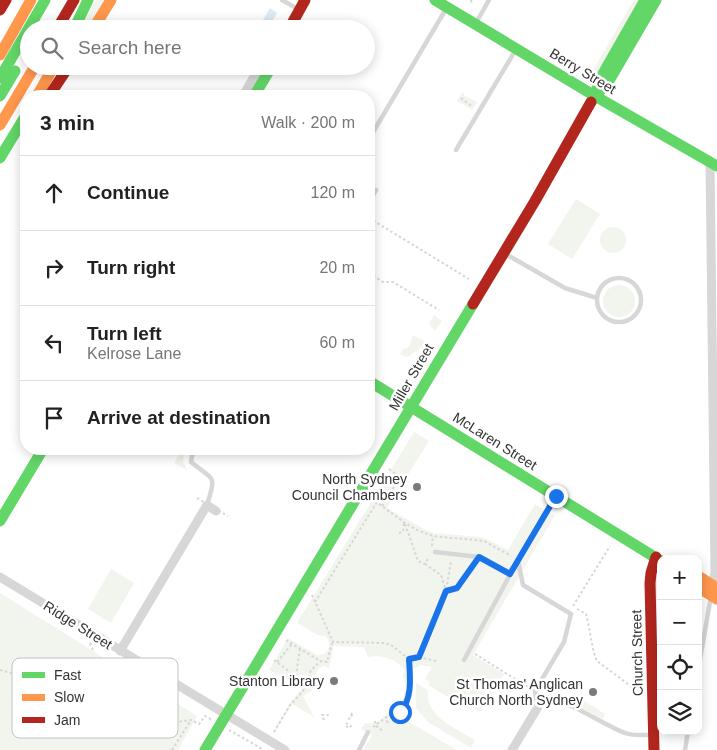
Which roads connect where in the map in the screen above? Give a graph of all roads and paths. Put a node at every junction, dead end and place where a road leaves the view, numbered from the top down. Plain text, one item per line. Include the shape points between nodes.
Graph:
1 (6, 0) edge
2 (31, 0) edge
3 (45, 0) edge
4 (56, 0) edge
5 (74, 0) edge
6 (88, 0) edge
7 (111, 0) edge
8 (282, 0) edge
9 (435, 0) edge
10 (471, 0) edge
11 (489, 0) edge
12 (645, 0) edge
13 (656, 0) edge
14 (472, 4) dead end
15 (302, 5) edge
16 (447, 8) junction
17 (0, 10) edge
18 (33, 20) edge
19 (45, 20) edge
20 (62, 20) edge
21 (78, 20) edge
22 (99, 20) edge
23 (294, 20) edge
24 (475, 24) junction
25 (20, 43) edge
26 (516, 49) junction
27 (0, 55) edge
28 (20, 63) edge
29 (30, 75) edge
30 (49, 75) edge
31 (63, 75) edge
32 (255, 75) edge
33 (267, 75) edge
34 (0, 78) edge
35 (21, 90) edge
36 (40, 90) edge
37 (53, 90) edge
38 (246, 90) edge
39 (258, 90) edge
40 (20, 91) edge
41 (0, 96) edge
42 (595, 96) junction
43 (461, 98) dead end
44 (480, 110) junction
45 (0, 125) edge
46 (20, 125) edge
47 (375, 129) edge
48 (20, 140) edge
49 (456, 150) dead end
50 (0, 158) edge
51 (713, 164) edge
52 (0, 169) edge
53 (375, 222) edge
54 (503, 252) junction
55 (375, 277) edge
56 (470, 279) dead end
57 (597, 298) junction
58 (439, 310) dead end
59 (375, 385) edge
60 (410, 407) junction
61 (39, 455) edge
62 (193, 455) edge
63 (388, 469) dead end
64 (400, 477) junction
65 (408, 482) dead end
66 (556, 496) junction
67 (197, 498) dead end
68 (371, 498) dead end
69 (377, 502) junction
70 (207, 506) junction
71 (382, 506) junction
72 (216, 511) dead end
73 (228, 516) dead end
74 (0, 522) edge
75 (404, 523) junction
76 (399, 533) dead end
77 (433, 536) junction
78 (610, 546) dead end
79 (435, 552) dead end
80 (453, 554) junction
81 (479, 557) junction
82 (657, 557) edge
83 (518, 560) junction
84 (657, 563) edge
85 (425, 564) junction
86 (510, 574) junction
87 (0, 577) edge
88 (702, 580) edge
89 (446, 591) junction
90 (714, 592) edge
91 (312, 596) dead end
92 (315, 602) junction
93 (574, 606) junction
94 (570, 613) junction
95 (286, 640) dead end
96 (333, 642) junction
97 (292, 644) junction
98 (300, 648) junction
99 (120, 651) junction
100 (469, 651) junction
101 (702, 651) edge
102 (419, 657) junction
103 (132, 658) edge
104 (409, 659) junction
105 (274, 660) dead end
106 (464, 660) dead end
107 (321, 661) junction
108 (436, 661) dead end
109 (277, 662) junction
110 (296, 676) junction
111 (306, 684) junction
112 (178, 686) edge
113 (534, 691) junction
114 (641, 694) dead end
115 (538, 706) junction
116 (403, 709) junction
117 (226, 715) junction
118 (325, 716) dead end
119 (208, 718) dead end
120 (399, 718) dead end
121 (191, 720) junction
122 (324, 720) dead end
123 (390, 720) dead end
124 (375, 721) dead end
125 (178, 722) edge
126 (388, 724) dead end
127 (376, 726) junction
128 (383, 731) dead end
129 (274, 732) dead end
130 (368, 732) joint
131 (236, 734) dead end
132 (654, 735) junction
133 (687, 735) edge
134 (361, 749) edge
135 (172, 750) edge
136 (205, 750) edge
137 (264, 750) edge
138 (285, 750) edge
139 (512, 750) edge
140 (654, 750) edge
141 (685, 750) edge

1 - 17 main road
2 - 27 main road
3 - 18 main road
4 - 19 main road
5 - 20 main road
6 - 21 main road
7 - 22 main road
8 - 15 lane
9 - 16 main road, Berry Street
10 - 14 path
11 - 24 lane
12 - 42 main road, Miller Street via 600,79
13 - 42 main road, Miller Street via 610,79
15 - 23 main road
16 - 24 main road, Berry Street
16 - 47 lane
24 - 26 main road, Berry Street
25 - 34 main road
26 - 42 main road, Berry Street
26 - 44 lane
28 - 41 main road
29 - 35 main road
30 - 36 main road
31 - 37 main road
32 - 38 street
33 - 39 main road
40 - 45 main road
42 - 51 main road, Berry Street
42 - 54 main road, Miller Street
43 - 44 path
44 - 49 lane
46 - 50 main road
48 - 52 main road
51 - 90 street
53 - 56 path
54 - 57 lane via 565,288
54 - 60 main road, Miller Street
55 - 58 path via 383,282 393,282
57 - 57 lane via 598,291 608,280 622,277 640,290 641,305 634,317 620,322 606,318 600,312
59 - 60 main road, McLaren Street
60 - 66 main road, McLaren Street
60 - 117 main road, Miller Street
61 - 74 main road
62 - 70 lane via 192,462 209,474 213,481
63 - 64 path
64 - 65 path
64 - 71 path
66 - 82 main road, McLaren Street
66 - 83 lane
67 - 73 path, bridge
68 - 69 path
69 - 71 path
69 - 92 path
70 - 72 street
70 - 99 street
71 - 75 path
75 - 76 path via 403,532
75 - 77 path
75 - 85 path via 418,561
77 - 83 path via 484,541
77 - 85 path via 432,552
78 - 93 path
79 - 80 lane
80 - 81 lane
80 - 89 path
81 - 86 lane
81 - 89 path via 457,588
83 - 86 lane
83 - 94 lane via 523,584
84 - 132 main road, Church Street via 651,572 650,583
85 - 89 path via 441,575
86 - 100 lane
87 - 99 street, Ridge Street
88 - 90 main road
89 - 102 path
90 - 101 lane
91 - 92 path
92 - 96 path
93 - 94 path
93 - 114 path via 586,614 596,661
94 - 113 lane via 564,642
95 - 97 path
96 - 104 path via 384,643
96 - 107 path via 327,662
97 - 98 path
97 - 109 path
98 - 107 path
98 - 110 path
99 - 103 street, Ridge Street
100 - 106 lane
100 - 113 path
102 - 104 path
102 - 108 path
104 - 116 path via 408,696
105 - 109 path
107 - 111 path via 311,670
109 - 110 path
110 - 111 path
111 - 129 path
112 - 117 street, Ridge Street
113 - 115 lane
115 - 132 lane via 545,699 552,699 622,732
115 - 139 street
116 - 120 path
116 - 127 path
117 - 136 main road, Miller Street
117 - 138 street, Ridge Street
118 - 122 path via 328,714 322,715
119 - 121 path via 204,716 200,724
121 - 125 path
121 - 135 path
123 - 126 path
124 - 127 path
127 - 128 path
127 - 130 path
130 - 134 lane
131 - 137 path
132 - 140 main road, Church Street
133 - 141 lane

